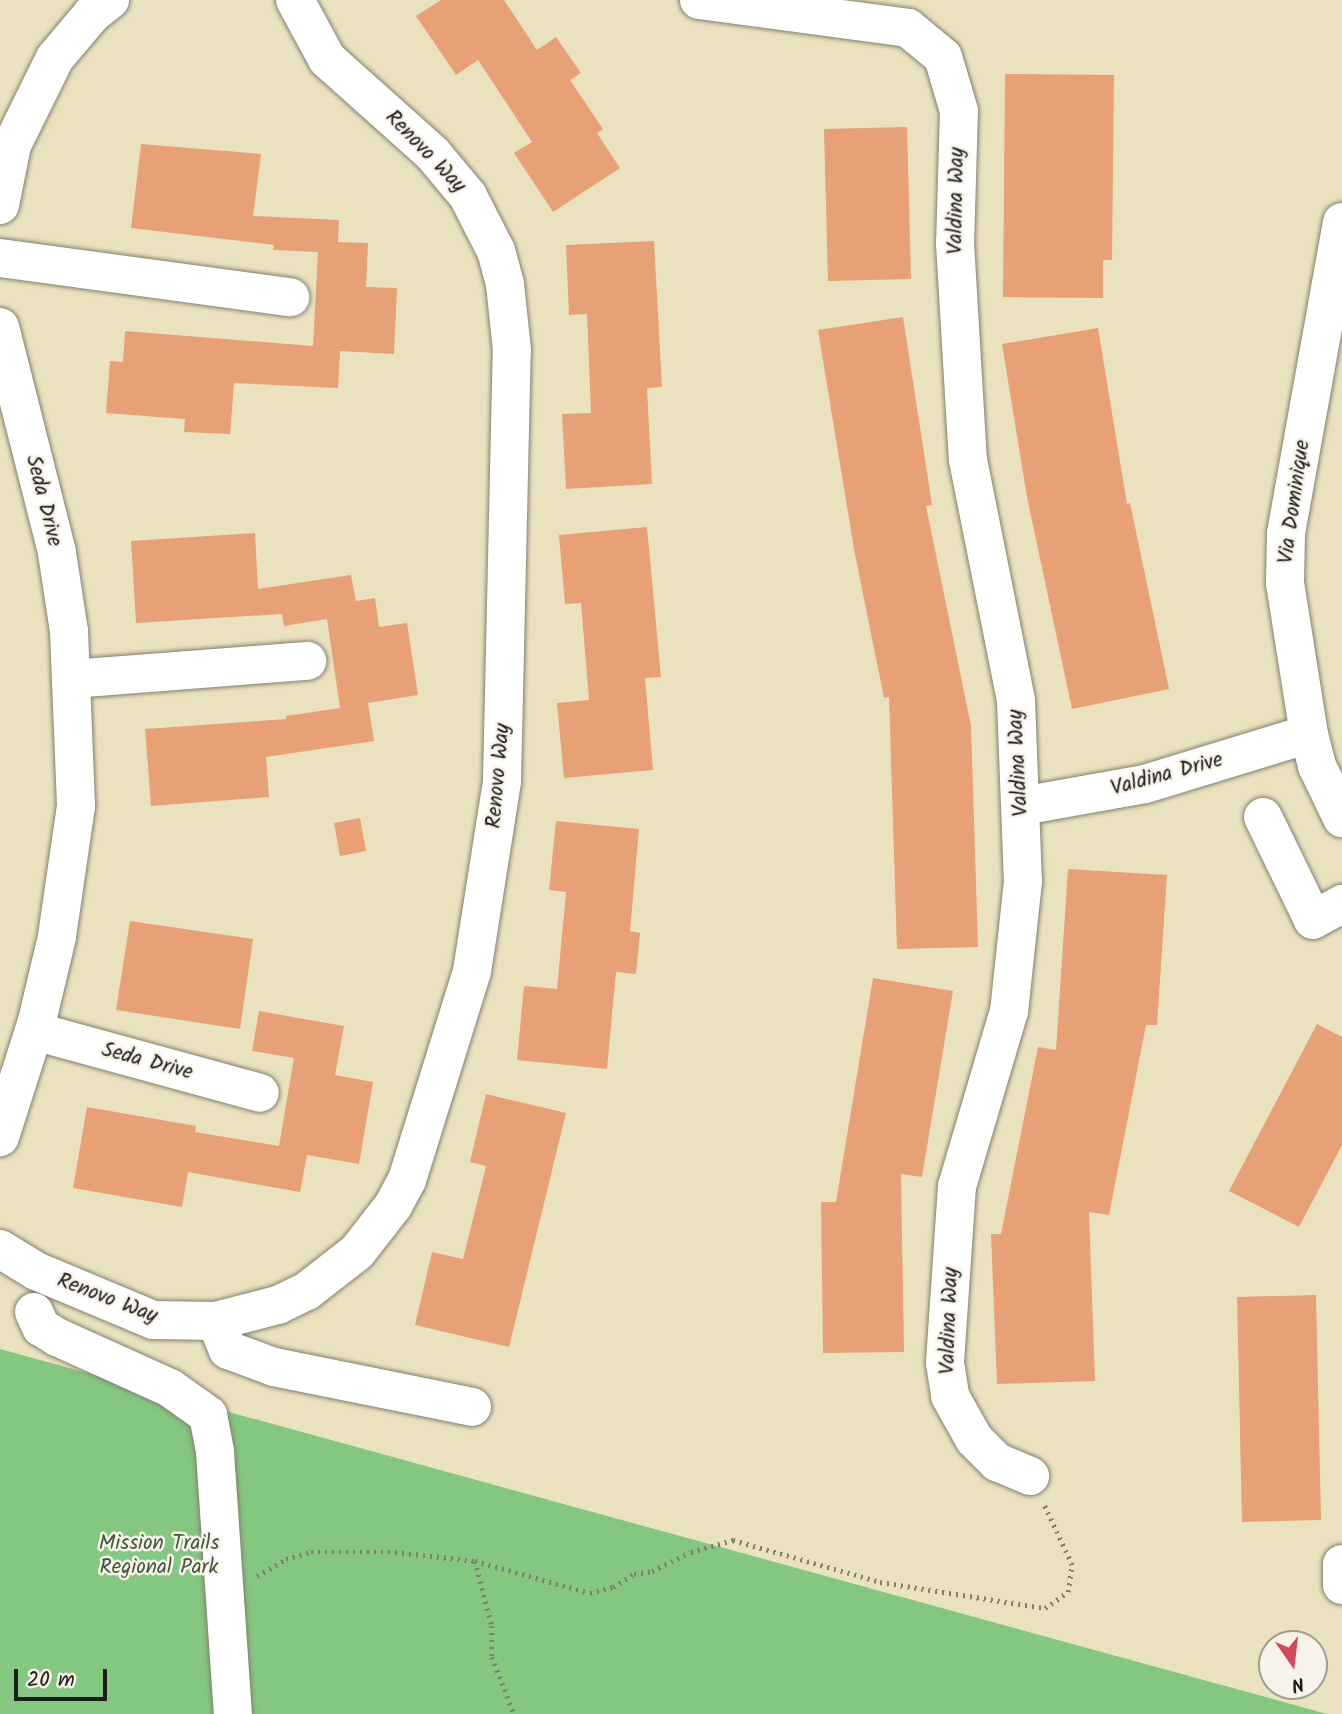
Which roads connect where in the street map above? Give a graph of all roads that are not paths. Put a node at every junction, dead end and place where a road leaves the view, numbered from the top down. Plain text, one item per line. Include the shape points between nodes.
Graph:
1 (110, 0) edge
2 (295, 0) edge
3 (699, 0) edge
4 (0, 205) edge
5 (1342, 222) edge
6 (0, 258) edge
7 (290, 297) dead end
8 (0, 327) edge
9 (307, 661) dead end
10 (71, 679) junction
11 (1309, 734) junction
12 (1022, 806) junction
13 (1264, 817) dead end
14 (1342, 818) edge
15 (1342, 904) edge
16 (34, 1031) junction
17 (260, 1093) dead end
18 (0, 1138) edge
19 (0, 1250) edge
20 (34, 1312) dead end
21 (216, 1321) junction
22 (472, 1407) dead end
23 (1030, 1476) road end
24 (1342, 1564) edge
25 (1342, 1585) edge
26 (233, 1714) edge

1 - 4 street via 55,58 12,145
2 - 21 street, Renovo Way via 327,58 432,153 468,197 496,251 505,284 512,350 502,781 472,971 417,1152 398,1197 377,1230 333,1273 278,1305
3 - 12 street, Valdina Way via 908,28 943,57 959,111 955,243 968,460 1016,701
5 - 11 street, Via Dominique via 1286,534 1285,583
6 - 7 street
8 - 10 street, Seda Drive via 57,554
9 - 10 street
10 - 16 street, Seda Drive via 76,806 57,937
11 - 12 street, Valdina Drive via 1145,784
11 - 14 street, Via Dominique via 1317,766
12 - 23 street, Valdina Way via 1023,881 1009,1011 957,1186 945,1363 950,1395 974,1440 997,1462
13 - 15 street via 1313,920
16 - 17 street, Seda Drive
16 - 18 street, Seda Drive
19 - 21 street, Renovo Way via 36,1271 153,1320
20 - 26 street via 41,1327 170,1388 208,1415 215,1452
21 - 22 street via 228,1350 274,1367
24 - 25 street

